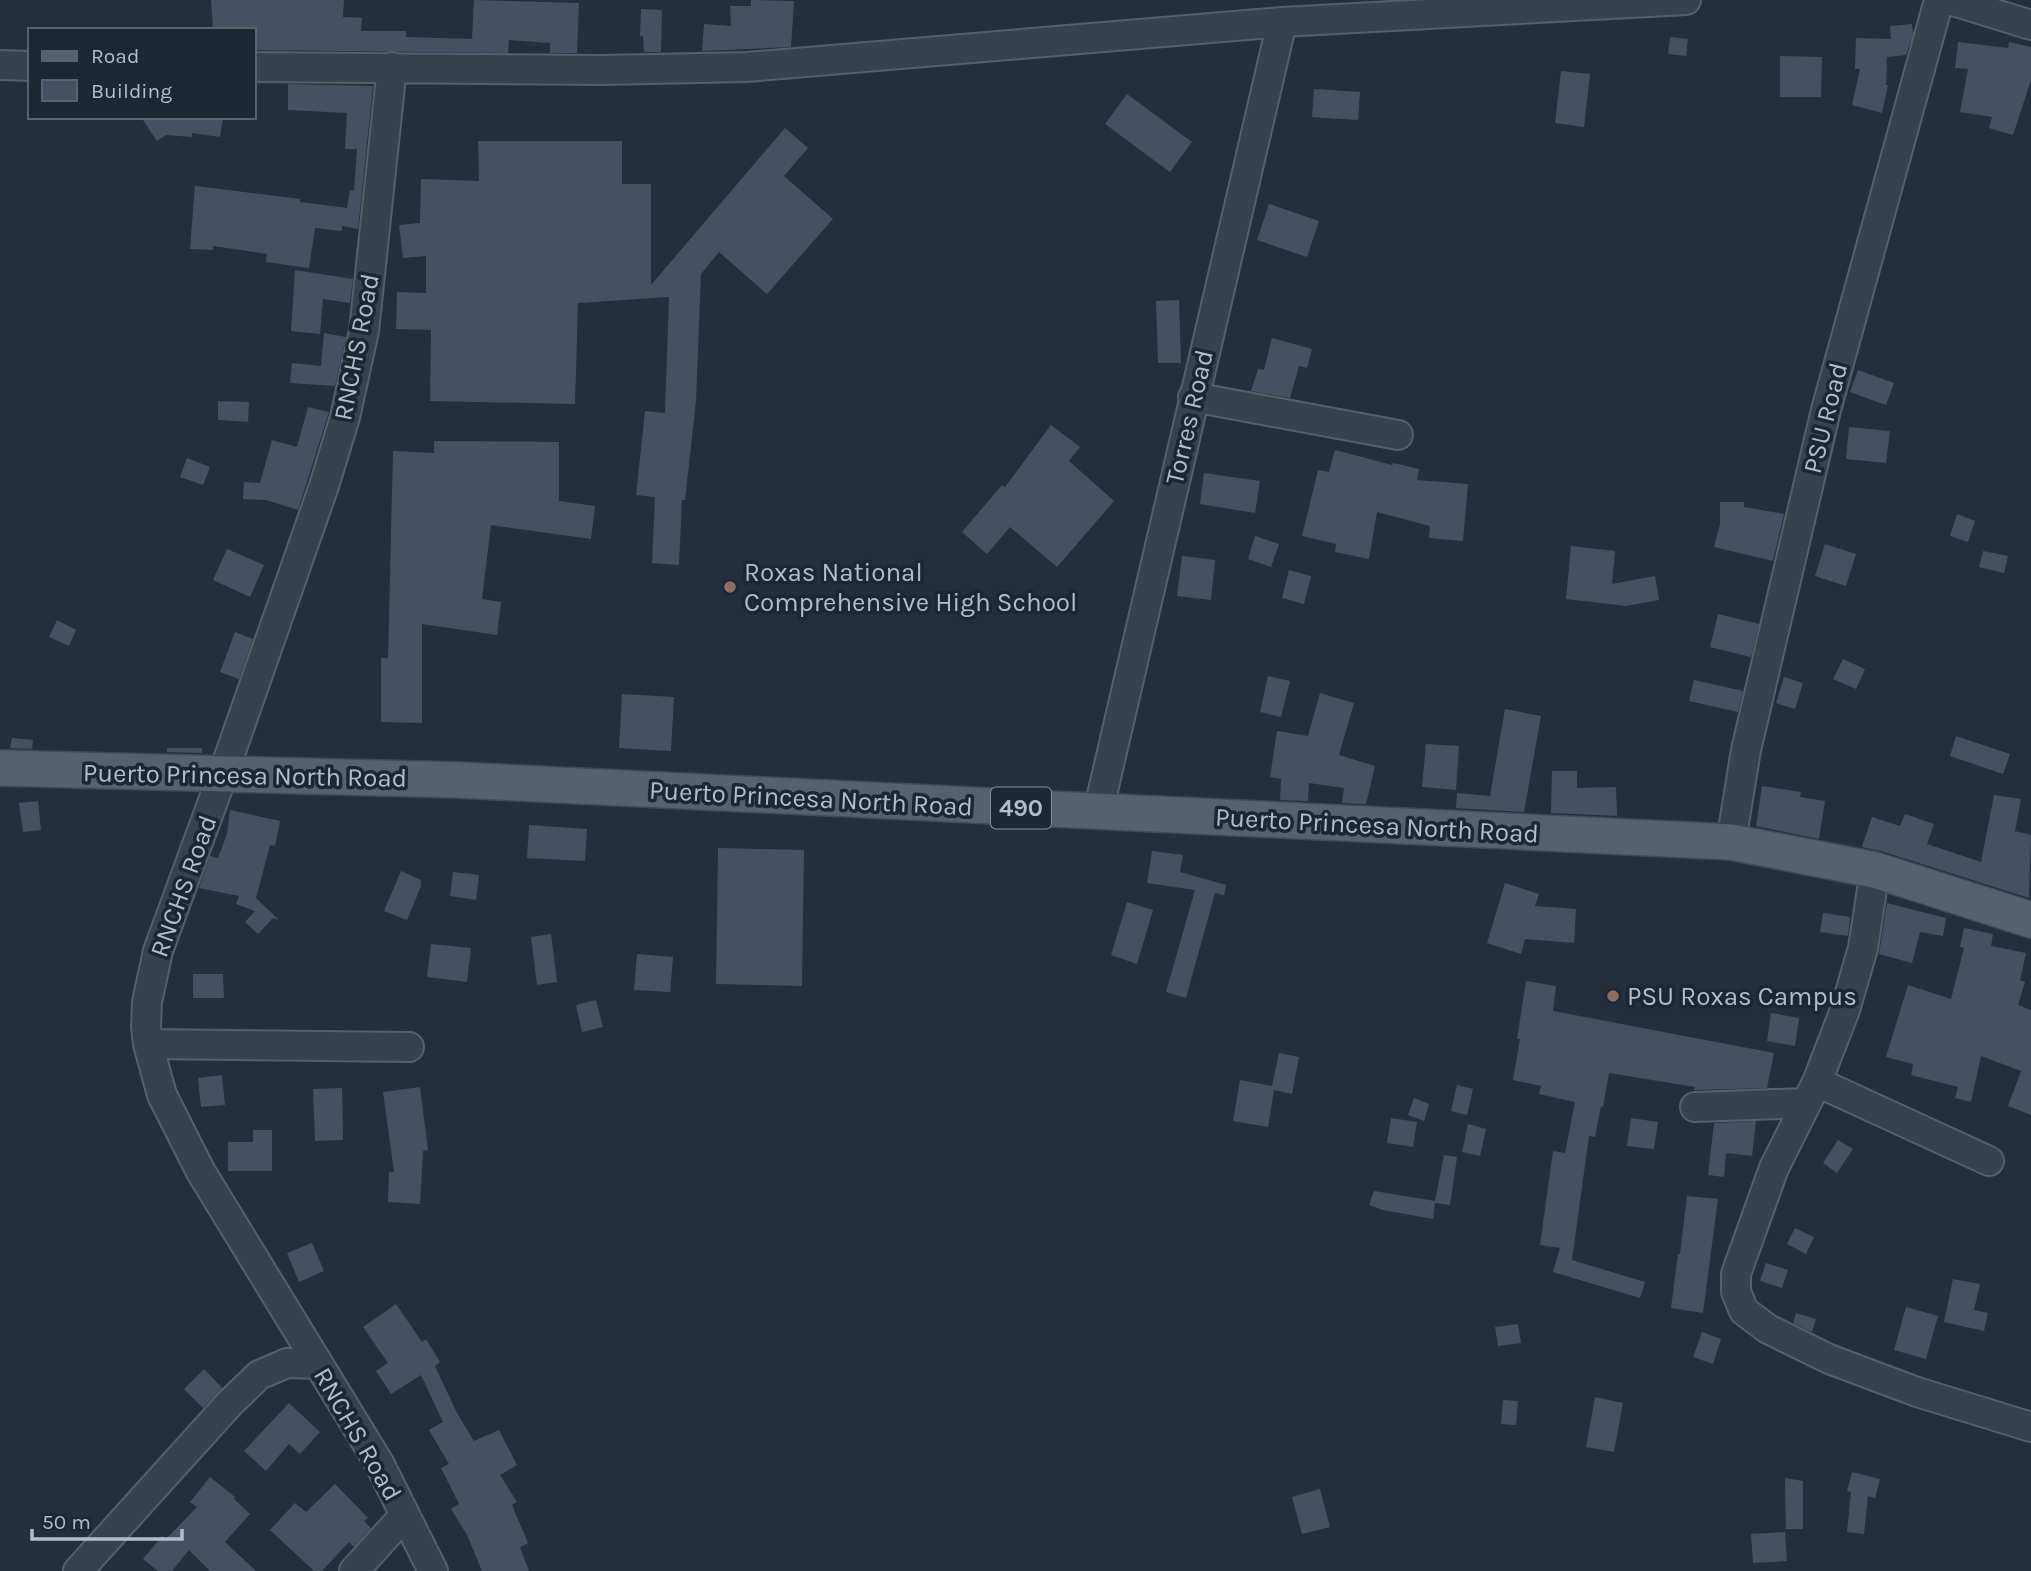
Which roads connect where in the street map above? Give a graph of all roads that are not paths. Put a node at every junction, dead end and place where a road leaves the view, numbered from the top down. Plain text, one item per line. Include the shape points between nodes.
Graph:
1 (1686, 0) edge
2 (1939, 0) edge
3 (1950, 0) edge
4 (1282, 22) junction
5 (2031, 25) edge
6 (0, 65) edge
7 (28, 66) edge
8 (256, 67) edge
9 (392, 68) junction
10 (1193, 397) junction
11 (1398, 435) dead end
12 (0, 768) edge
13 (223, 774) junction
14 (1098, 812) junction
15 (1731, 842) junction
16 (1875, 870) junction
17 (2031, 920) edge
18 (148, 1044) junction
19 (409, 1047) dead end
20 (1810, 1092) junction
21 (1695, 1107) dead end
22 (1989, 1161) dead end
23 (317, 1364) junction
24 (2031, 1427) edge
25 (404, 1516) junction
26 (78, 1571) edge
27 (354, 1571) edge
28 (433, 1571) edge

1 - 4 street
2 - 15 street, PSU Road via 1826,410 1746,750
3 - 5 street
4 - 9 street via 747,67
4 - 10 street, Torres Road
6 - 7 street
8 - 9 street
9 - 13 street, RNCHS Road via 364,331 345,417
10 - 11 street
10 - 14 street, Torres Road
12 - 13 main road, Puerto Princesa North Road / 490
13 - 14 main road, Puerto Princesa North Road / 490 via 458,780
13 - 18 street, RNCHS Road via 158,951 147,1002
14 - 15 main road, Puerto Princesa North Road / 490
15 - 16 main road, Puerto Princesa North Road / 490
16 - 17 main road, Puerto Princesa North Road / 490
16 - 20 street via 1863,948 1845,1010
18 - 19 street
18 - 23 street, RNCHS Road via 162,1095 201,1172
20 - 21 street
20 - 22 street
20 - 24 street via 1774,1168 1735,1273 1744,1311 1768,1329 1829,1359
23 - 25 street, RNCHS Road via 379,1463
23 - 26 street via 287,1363 260,1375
25 - 27 street
25 - 28 street, RNCHS Road

